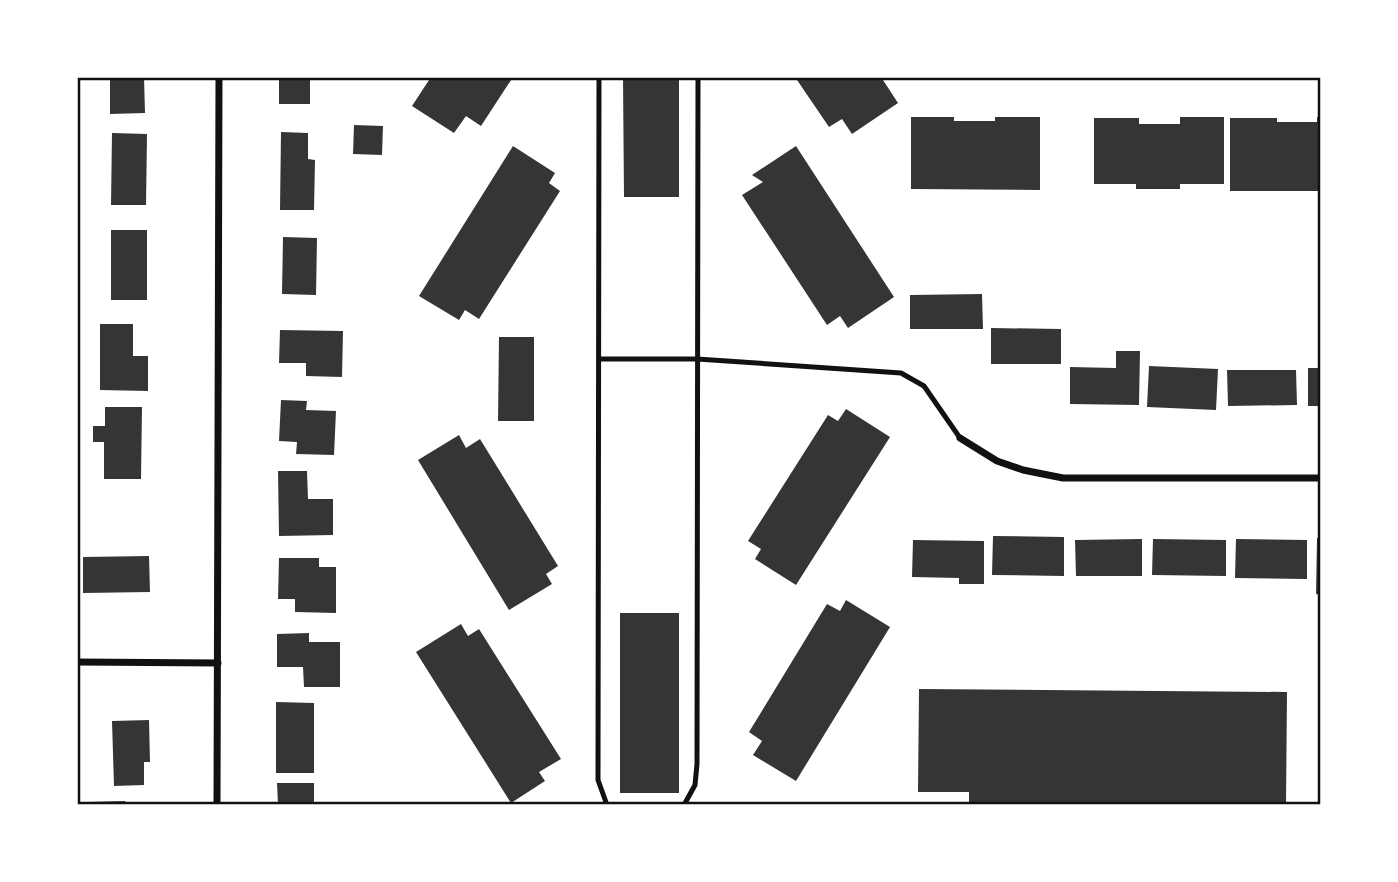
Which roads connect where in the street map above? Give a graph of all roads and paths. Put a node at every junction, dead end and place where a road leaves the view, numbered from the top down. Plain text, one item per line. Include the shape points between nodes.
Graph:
1 (219, 77) edge
2 (599, 77) edge
3 (698, 77) edge
4 (599, 359) junction
5 (697, 359) junction
6 (960, 438) joint
7 (1321, 478) edge
8 (77, 662) edge
9 (218, 663) junction
10 (217, 805) edge
11 (607, 805) edge
12 (684, 805) edge

1 - 9 street
2 - 4 lane
3 - 5 lane
4 - 5 lane
4 - 11 lane via 598,780
5 - 6 lane via 901,373 924,386
5 - 12 lane via 696,764 695,785
6 - 7 street via 997,461 1063,478
8 - 9 street
9 - 10 street

